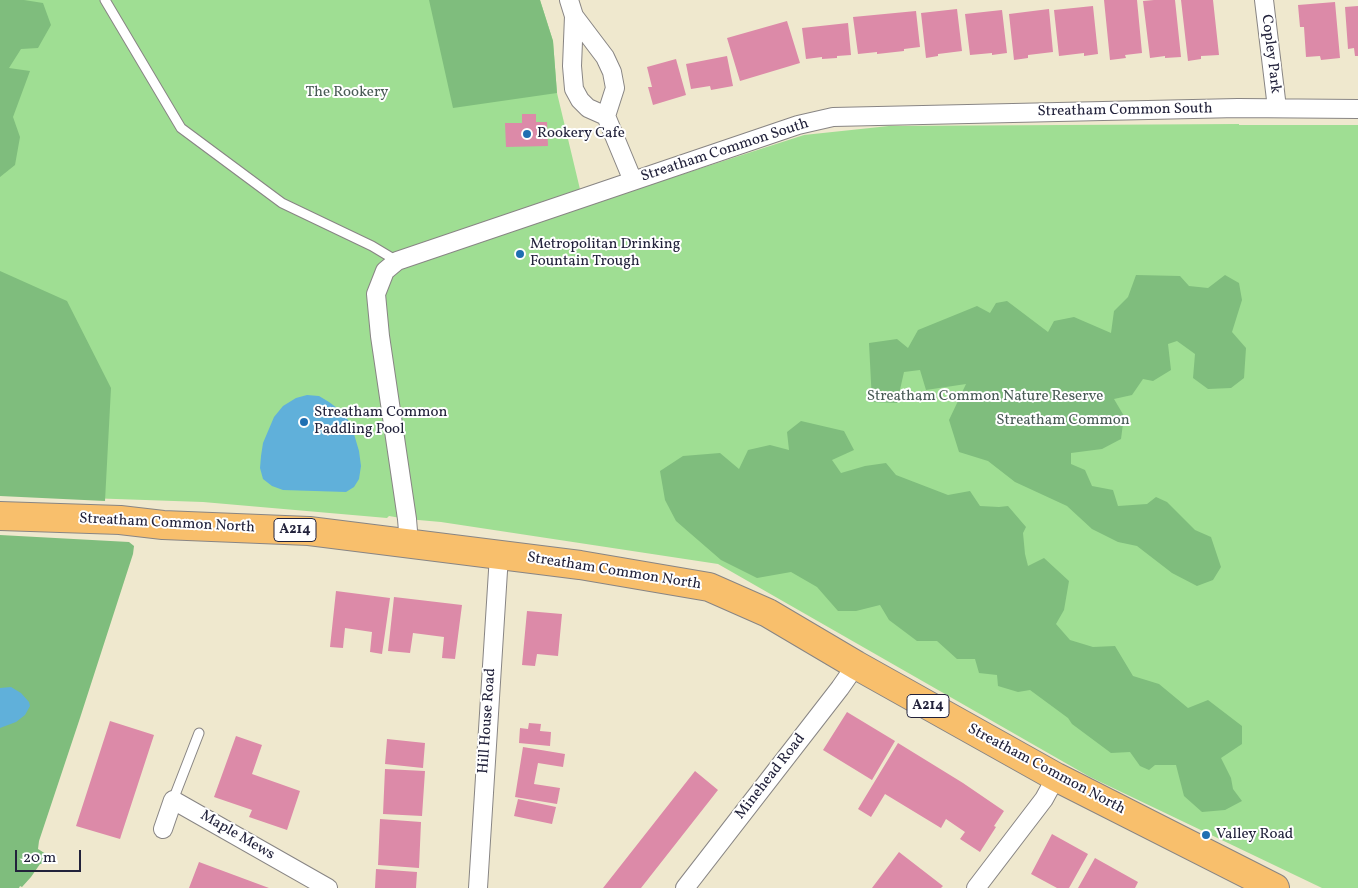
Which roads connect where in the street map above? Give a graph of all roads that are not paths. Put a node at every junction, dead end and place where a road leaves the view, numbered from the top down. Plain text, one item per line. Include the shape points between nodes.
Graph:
1 (104, 0) edge
2 (1264, 0) edge
3 (571, 8) edge
4 (1277, 108) junction
5 (1358, 109) edge
6 (606, 116) junction
7 (633, 181) junction
8 (397, 261) junction
9 (0, 516) edge
10 (409, 543) junction
11 (499, 555) junction
12 (856, 665) junction
13 (199, 733) dead end
14 (1056, 777) junction
15 (173, 800) junction
16 (163, 829) dead end
17 (328, 888) edge
18 (478, 888) edge
19 (685, 888) edge
20 (976, 888) edge
21 (1275, 888) edge

1 - 8 lane via 181,128 282,203
2 - 4 street, Copley Park
3 - 6 street via 612,72 615,88
3 - 6 street via 574,89 588,108
4 - 5 street, Streatham Common South
4 - 7 street, Streatham Common South via 833,117
6 - 7 street
7 - 8 street, Streatham Common South
8 - 10 street via 385,272 376,294
9 - 10 main road, Streatham Common North / A214 via 309,531
10 - 11 main road, Streatham Common North / A214
11 - 12 main road, Streatham Common North / A214 via 709,587 768,613
11 - 18 street, Hill House Road
12 - 14 main road, Streatham Common North / A214
12 - 19 street, Minehead Road
13 - 15 lane
14 - 20 street via 1044,799
14 - 21 main road, Streatham Common North / A214
15 - 16 street
15 - 17 street, Maple Mews

